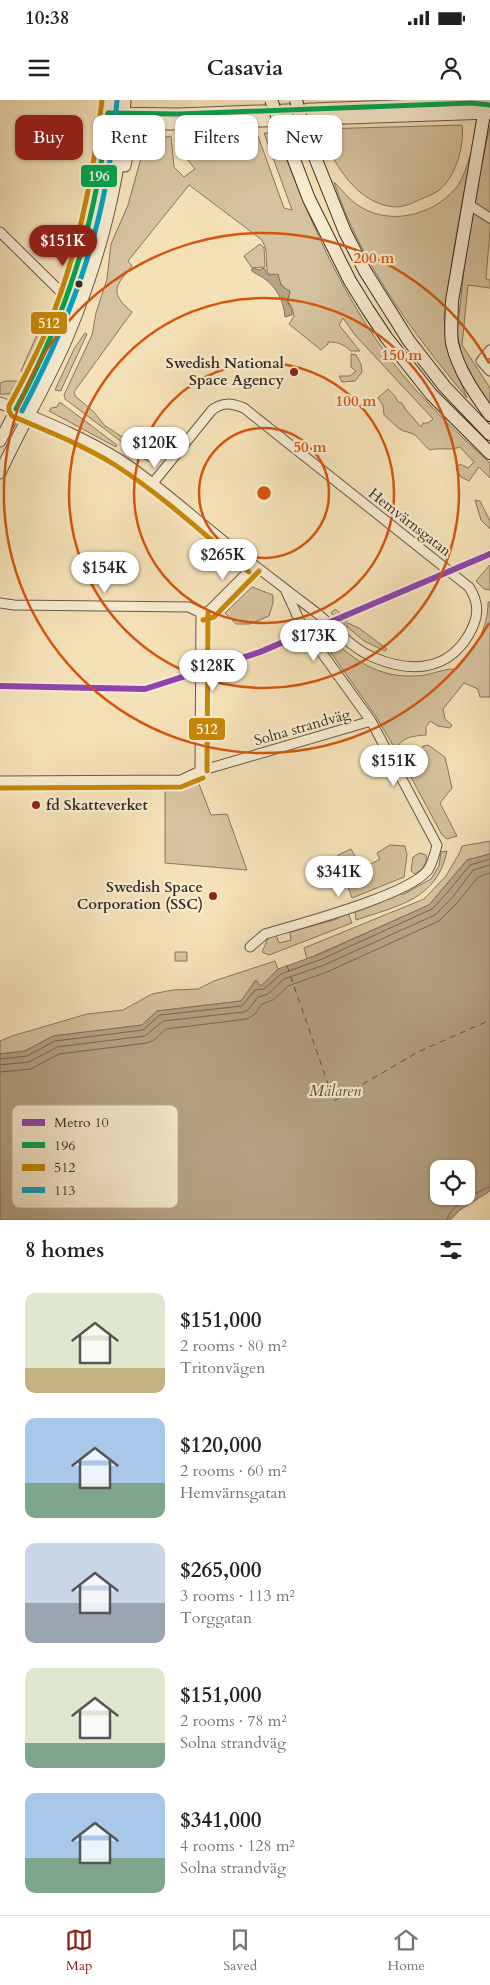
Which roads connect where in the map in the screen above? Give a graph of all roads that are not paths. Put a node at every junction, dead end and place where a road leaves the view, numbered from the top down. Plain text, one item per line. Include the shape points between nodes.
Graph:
1 (110, 100) edge
2 (126, 100) edge
3 (271, 100) edge
4 (296, 100) edge
5 (488, 111) edge
6 (108, 115) edge
7 (124, 115) edge
8 (165, 115) edge
9 (165, 124) edge
10 (101, 160) edge
11 (119, 160) edge
12 (127, 160) edge
13 (113, 194) junction
14 (468, 204) junction
15 (490, 218) edge
16 (0, 232) edge
17 (66, 298) junction
18 (490, 350) edge
19 (490, 371) edge
20 (0, 403) edge
21 (16, 409) junction
22 (29, 414) junction
23 (490, 416) edge
24 (490, 434) edge
25 (0, 441) edge
26 (490, 453) edge
27 (0, 473) edge
28 (153, 483) junction
29 (254, 566) junction
30 (285, 589) junction
31 (0, 602) edge
32 (201, 613) junction
33 (371, 721) junction
34 (200, 771) junction
35 (0, 781) edge
36 (250, 947) dead end

1 - 6 street
2 - 7 street
3 - 26 main road, bridge via 309,199 368,310 432,394
4 - 24 main road, bridge via 304,130 345,232 365,271 409,341 445,387
5 - 8 street via 472,103
5 - 9 street
5 - 14 main road
10 - 17 street via 90,220
11 - 13 street
12 - 13 street via 122,180
13 - 22 street via 93,272 67,337
14 - 15 street
14 - 23 main road via 452,301 452,343 474,392
16 - 17 street
17 - 21 street via 54,334
18 - 19 street via 481,362
20 - 21 street
21 - 22 street
21 - 25 street
22 - 27 street
22 - 28 street via 80,436
28 - 29 street
28 - 30 street, Hemvärnsgatan via 212,410 218,405 234,404 253,415 462,580 476,598 477,612 465,641 451,655 429,665 404,667 363,653
29 - 30 street
29 - 32 street via 209,611
30 - 33 street via 301,624
31 - 32 street via 14,605 189,607
32 - 34 street
33 - 34 street, Solna strandväg
33 - 36 street, Solna strandväg via 437,845 428,871 397,891 265,934
34 - 35 street, Solna strandväg via 181,780

